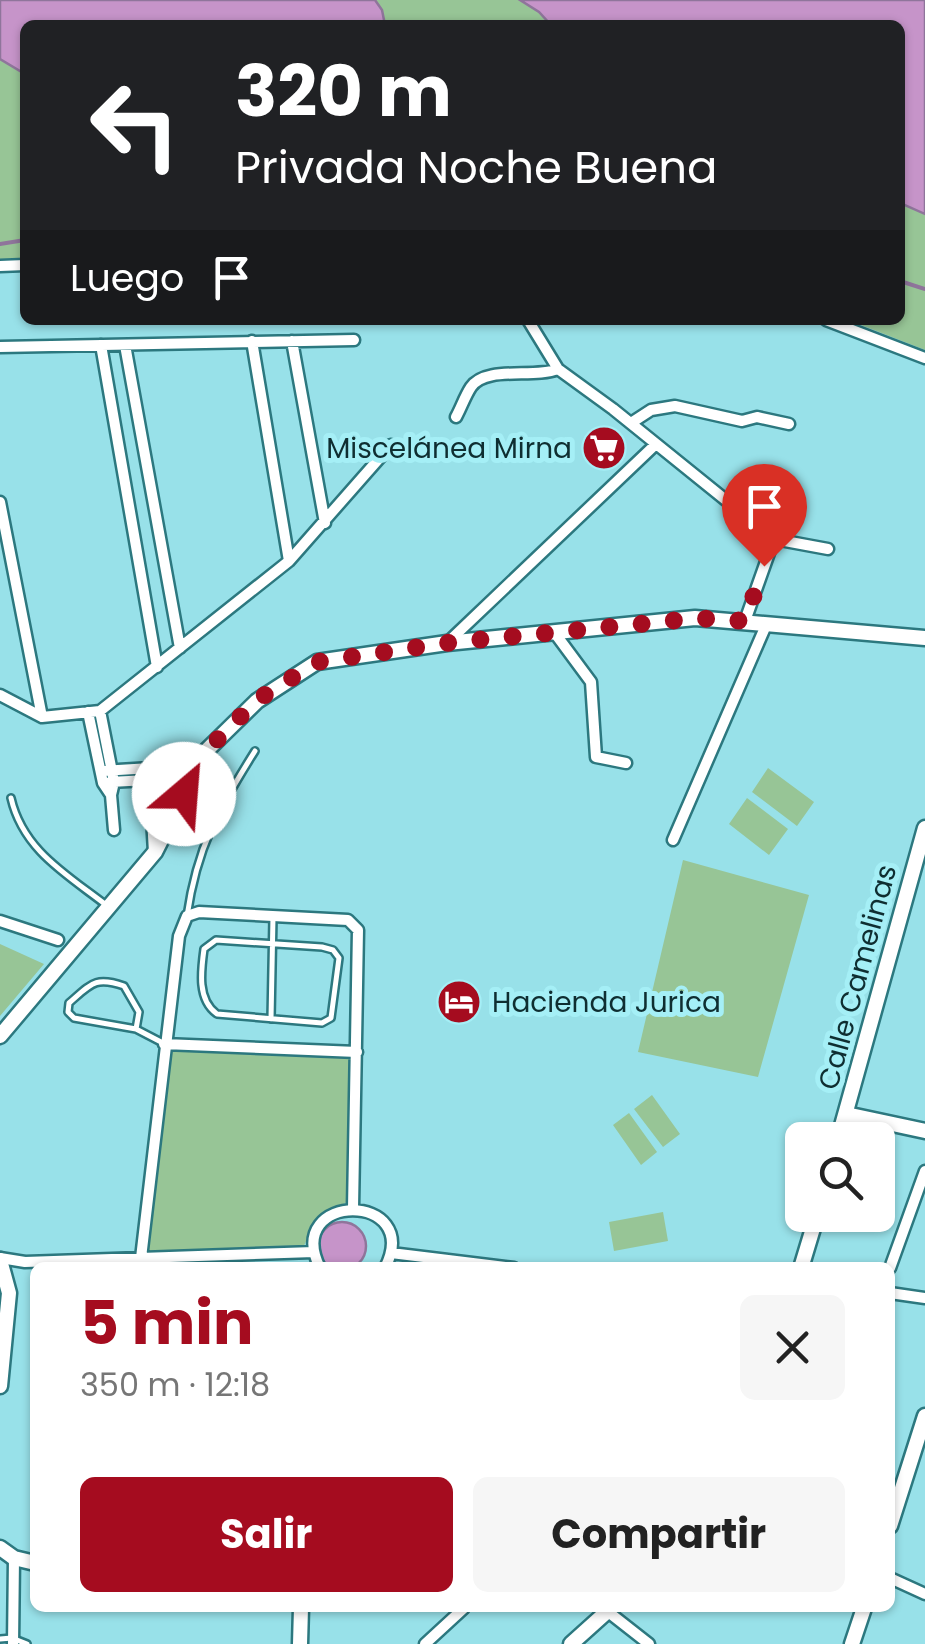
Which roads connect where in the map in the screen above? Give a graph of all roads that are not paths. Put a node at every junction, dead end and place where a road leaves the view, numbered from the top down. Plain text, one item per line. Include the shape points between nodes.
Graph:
1 (531, 325) edge
2 (839, 325) edge
3 (354, 340) dead end
4 (252, 341) junction
5 (292, 341) junction
6 (101, 345) junction
7 (126, 346) junction
8 (0, 347) edge
9 (925, 358) edge
10 (558, 369) junction
11 (456, 417) dead end
12 (631, 423) junction
13 (789, 424) dead end
14 (656, 444) junction
15 (390, 445) dead end
16 (152, 499) junction
17 (0, 502) edge
18 (130, 503) junction
19 (325, 523) junction
20 (774, 540) junction
21 (828, 549) dead end
22 (289, 562) junction
23 (745, 621) junction
24 (767, 623) junction
25 (554, 632) junction
26 (925, 638) edge
27 (446, 643) junction
28 (180, 648) junction
29 (158, 666) junction
30 (0, 695) edge
31 (94, 712) junction
32 (42, 716) junction
33 (254, 751) dead end
34 (202, 758) junction
35 (626, 763) dead end
36 (149, 774) junction
37 (108, 777) junction
38 (11, 798) dead end
39 (925, 828) edge
40 (114, 830) dead end
41 (673, 840) dead end
42 (154, 852) junction
43 (919, 864) edge
44 (108, 907) junction
45 (186, 916) junction
46 (273, 918) junction
47 (0, 921) edge
48 (58, 940) dead end
49 (272, 943) junction
50 (271, 1019) junction
51 (136, 1029) junction
52 (0, 1036) edge
53 (164, 1044) junction
54 (357, 1052) junction
55 (846, 1114) junction
56 (844, 1122) edge
57 (925, 1131) edge
58 (925, 1171) edge
59 (353, 1208) junction
60 (811, 1232) edge
61 (314, 1252) junction
62 (391, 1253) junction
63 (140, 1258) junction
64 (0, 1259) edge
65 (25, 1262) junction
66 (318, 1262) edge
67 (387, 1262) edge
68 (465, 1262) edge
69 (803, 1262) edge
70 (892, 1262) edge
71 (3, 1276) edge
72 (895, 1294) edge
73 (925, 1298) edge
74 (3, 1320) edge
75 (0, 1386) edge
76 (925, 1416) edge
77 (895, 1510) edge
78 (0, 1548) edge
79 (14, 1558) junction
80 (30, 1563) edge
81 (895, 1580) edge
82 (925, 1594) edge
83 (301, 1612) edge
84 (460, 1612) edge
85 (606, 1612) edge
86 (612, 1612) edge
87 (863, 1612) edge
88 (8, 1640) edge
89 (27, 1644) edge
90 (300, 1644) edge
91 (426, 1644) edge
92 (571, 1644) edge
93 (649, 1644) edge
94 (852, 1644) edge

1 - 10 street
2 - 9 street
3 - 5 street
4 - 5 street
4 - 7 street
4 - 22 street
5 - 19 street
6 - 7 street
6 - 8 street
6 - 18 street
7 - 16 street
10 - 11 street via 482,376
10 - 12 street
12 - 13 street via 651,410 676,406
12 - 14 street
14 - 20 street
14 - 27 street
15 - 19 street
16 - 18 street
16 - 28 street
17 - 32 street
18 - 29 street
19 - 22 street
20 - 21 street
20 - 23 street
22 - 28 street
23 - 24 street
23 - 25 street via 695,618
24 - 26 street
24 - 41 street
25 - 27 street
25 - 35 street via 591,682 596,757
27 - 34 street via 317,662 257,700
28 - 29 street
29 - 31 street
30 - 32 street
31 - 32 street
31 - 37 street
33 - 45 lane via 204,840
34 - 36 street
34 - 42 street
36 - 37 street
36 - 42 street
37 - 40 street
38 - 44 lane via 23,833
39 - 43 street, Calle Camelinas
42 - 44 street
43 - 55 street, Calle Camelinas
44 - 52 street
45 - 46 street
45 - 53 street
46 - 49 lane
46 - 54 street via 348,920 358,930
47 - 48 street
49 - 50 lane
49 - 50 lane via 322,946 339,958 330,1018
49 - 50 lane via 216,940 204,949 201,974 206,1003 217,1014
51 - 51 lane via 74,1018 69,1002 104,980 124,986 139,1012
51 - 53 lane
53 - 54 street
53 - 63 street
54 - 59 street
55 - 56 street, Calle Camelinas
55 - 57 street
58 - 70 street
59 - 61 street via 323,1221
59 - 62 street via 382,1222
60 - 69 street
61 - 63 street
61 - 66 street
62 - 67 street
62 - 68 street
63 - 65 street
64 - 65 street
64 - 71 street
65 - 71 street
71 - 74 street via 9,1293
72 - 73 street
74 - 75 street
76 - 77 street
78 - 79 street
79 - 80 street
79 - 88 street
81 - 82 street
83 - 90 street
84 - 91 street
85 - 92 street
86 - 93 street
87 - 94 street
88 - 89 lane

